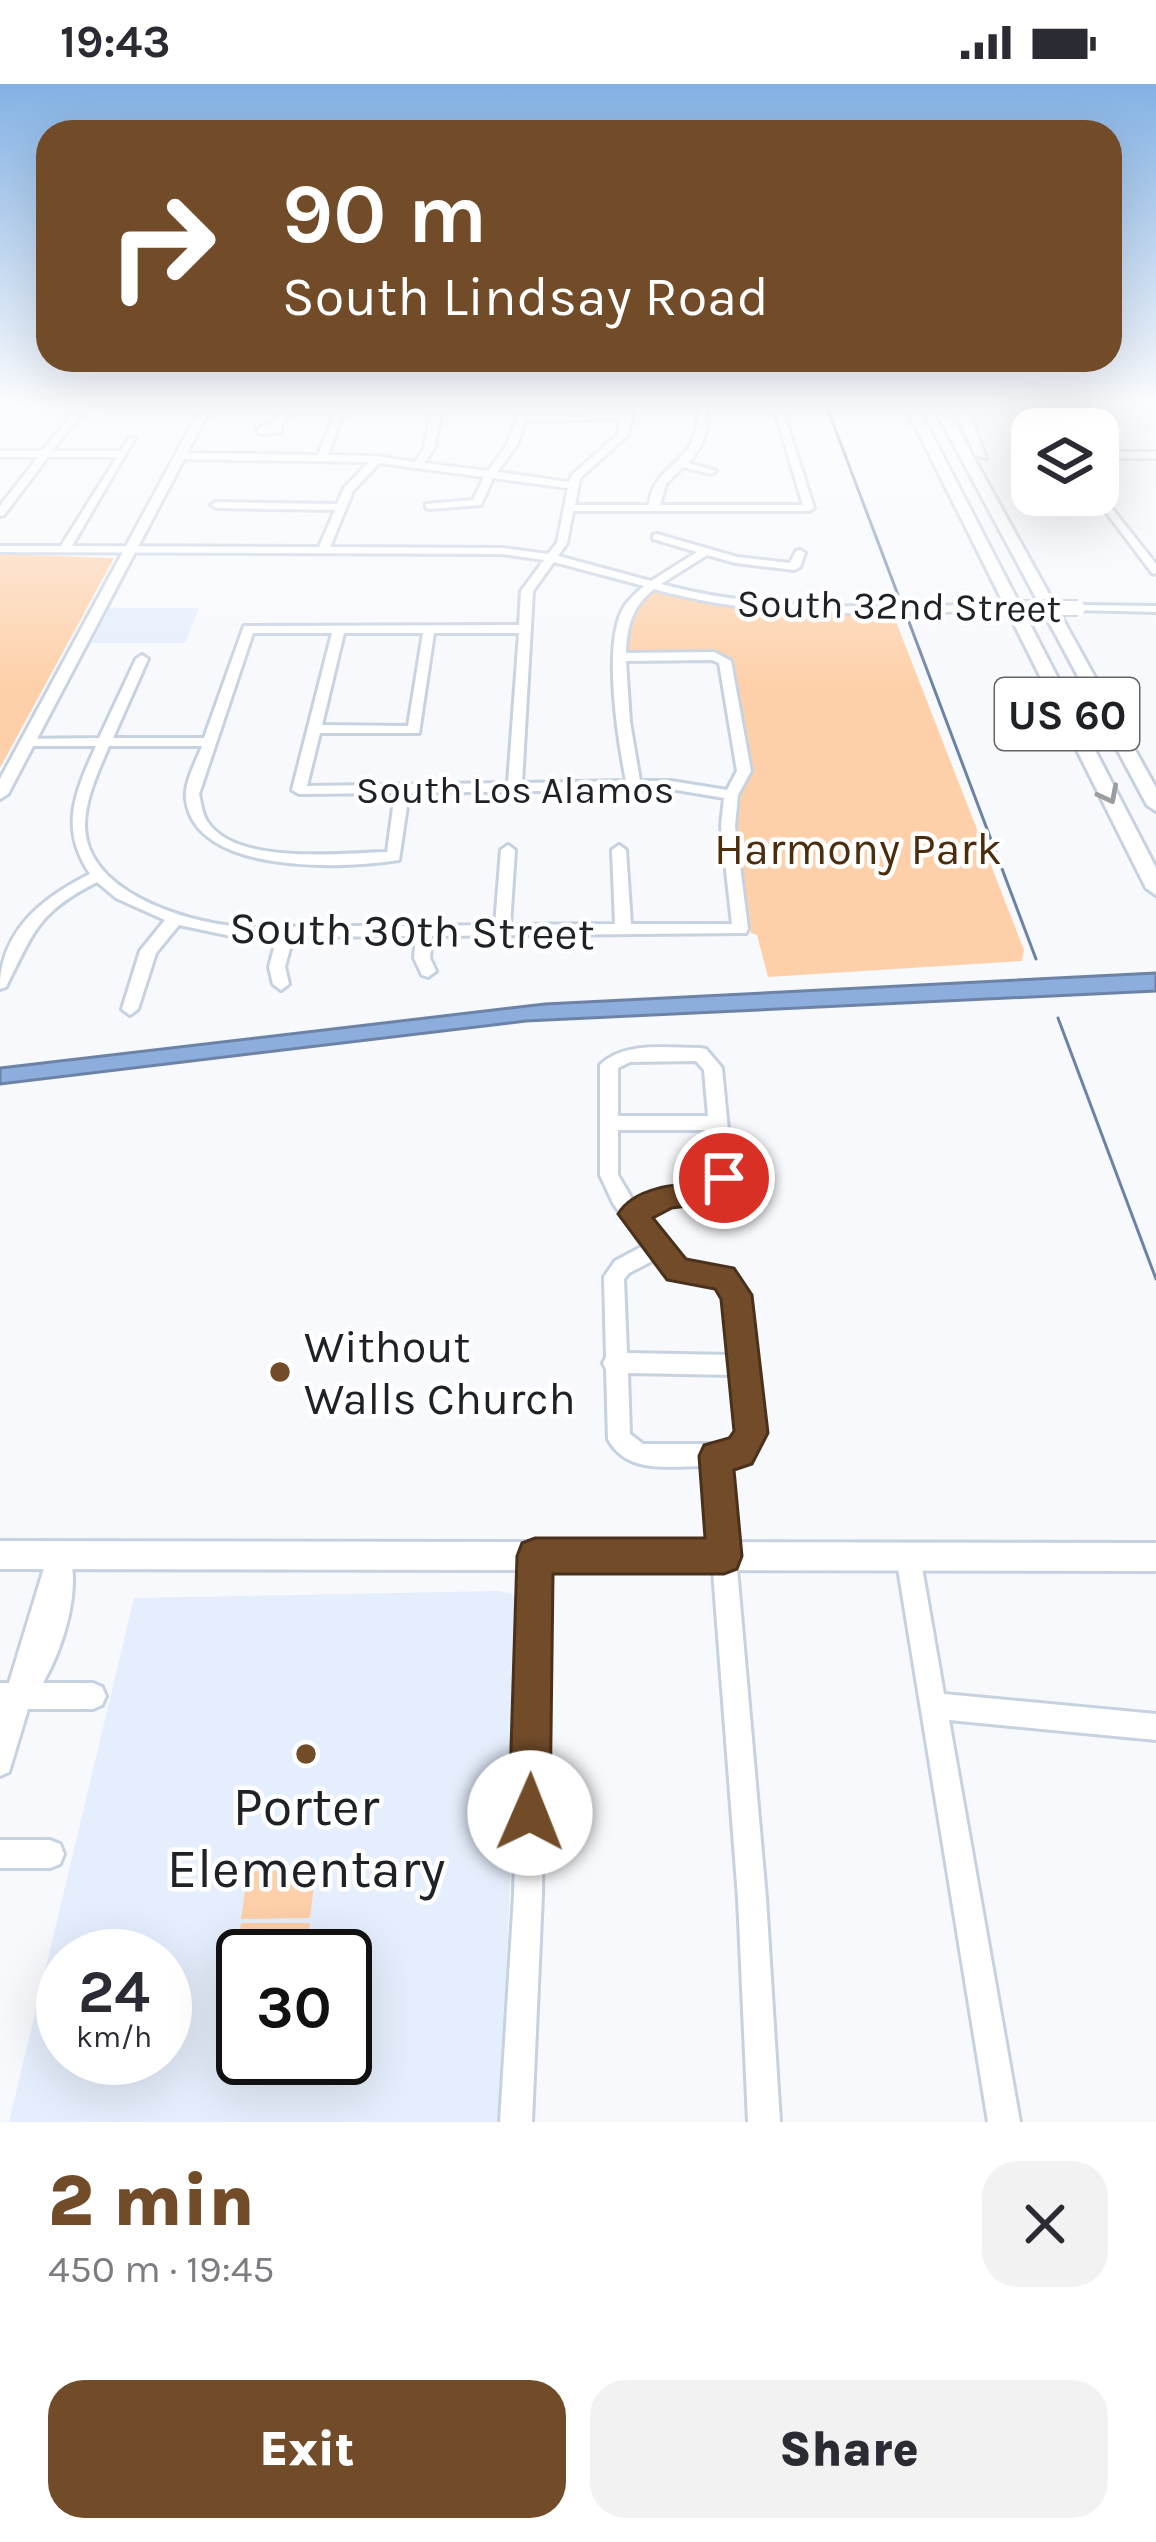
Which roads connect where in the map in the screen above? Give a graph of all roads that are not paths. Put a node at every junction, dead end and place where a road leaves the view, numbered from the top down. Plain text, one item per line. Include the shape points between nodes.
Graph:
1 (96, 497) edge
2 (158, 497) edge
3 (345, 497) edge
4 (480, 497) edge
5 (569, 497) edge
6 (656, 497) edge
7 (806, 497) edge
8 (948, 497) edge
9 (957, 497) edge
10 (989, 497) edge
11 (998, 497) edge
12 (216, 505) dead end
13 (430, 506) dead end
14 (339, 507) junction
15 (568, 508) junction
16 (654, 509) junction
17 (963, 510) junction
18 (1114, 516) edge
19 (657, 537) dead end
20 (0, 549) edge
21 (64, 549) junction
22 (130, 550) junction
23 (323, 550) junction
24 (704, 552) junction
25 (800, 553) dead end
26 (552, 556) junction
27 (1025, 564) junction
28 (1154, 571) edge
29 (654, 586) junction
30 (1156, 609) edge
31 (339, 629) junction
32 (429, 629) junction
33 (523, 629) junction
34 (622, 657) junction
35 (142, 658) dead end
36 (314, 729) junction
37 (27, 742) junction
38 (108, 742) junction
39 (211, 742) junction
40 (634, 786) junction
41 (515, 788) junction
42 (402, 790) junction
43 (0, 794) edge
44 (731, 795) junction
45 (1156, 805) edge
46 (508, 850) dead end
47 (619, 850) dead end
48 (98, 876) junction
49 (1156, 888) edge
50 (173, 921) junction
51 (286, 932) junction
52 (424, 932) junction
53 (502, 932) junction
54 (623, 932) junction
55 (428, 971) dead end
56 (0, 983) edge
57 (280, 984) dead end
58 (130, 1009) dead end
59 (608, 1123) junction
60 (718, 1123) junction
61 (632, 1214) junction
62 (658, 1248) junction
63 (614, 1363) junction
64 (744, 1365) junction
65 (716, 1456) junction
66 (0, 1555) edge
67 (60, 1555) junction
68 (535, 1556) junction
69 (724, 1556) junction
70 (908, 1556) junction
71 (1156, 1557) edge
72 (10, 1696) edge
73 (93, 1696) dead end
74 (936, 1706) junction
75 (1156, 1727) edge
76 (0, 1763) edge
77 (0, 1854) edge
78 (50, 1854) dead end
79 (516, 2122) edge
80 (764, 2122) edge
81 (1004, 2122) edge

1 - 21 street
2 - 22 main road
3 - 14 street
4 - 13 street via 476,505
5 - 15 street
6 - 16 street
7 - 16 street via 809,508
8 - 17 highway
9 - 17 highway, US 60
10 - 27 highway, US 60
11 - 27 highway
12 - 14 street
14 - 23 street
15 - 16 street
15 - 26 street via 566,534
17 -> 49 highway, US 60
18 - 28 street
19 - 24 street
20 - 21 street, South 32nd Street
21 - 22 street, South 32nd Street
22 - 23 street, South 32nd Street
22 - 37 main road
23 - 26 street, South 32nd Street
24 - 25 street via 794,567
24 - 29 street
26 - 29 street, South 32nd Street
26 - 33 street via 527,591
27 - 45 highway, US 60
29 - 30 street, South 32nd Street, bridge via 754,606
29 - 34 street via 622,620
31 - 32 street
31 - 36 street
31 - 39 street via 248,629
32 - 33 street
32 - 36 street via 414,730
33 - 41 street
34 - 40 street
34 - 44 street via 721,657 744,771
35 - 38 street
36 - 42 street, South Los Alamos via 299,790
37 - 38 street
37 - 43 main road
38 - 39 street
38 - 48 street via 79,814 80,844
39 - 42 street via 191,811 214,839 257,855 394,857
40 - 41 street, South Los Alamos
40 - 44 street, South Los Alamos
41 - 42 street, South Los Alamos
44 - 54 street, South 30th Street via 740,929
46 - 53 street
47 - 54 street
48 - 50 street, South 30th Street
48 - 56 street via 37,904
50 - 51 street, South 30th Street
50 - 58 street via 148,952
51 - 52 street, South 30th Street
51 - 57 street
52 - 53 street, South 30th Street
52 - 55 street
53 - 54 street, South 30th Street
59 - 60 street
59 - 60 street via 613,1060 695,1052 712,1068
59 - 61 street via 610,1180
60 - 61 street via 718,1190 668,1196
61 - 62 street
62 - 63 street via 614,1277
62 - 64 street via 678,1271 732,1285
63 - 64 street
63 - 65 street via 616,1427 627,1449
64 - 65 street via 750,1438 740,1452
65 - 69 street
66 - 67 main road
67 - 68 main road
67 - 72 street via 59,1608 38,1647 42,1667
68 - 69 main road
68 - 79 street
69 - 70 main road
69 - 80 street
70 - 71 main road
70 - 74 street
72 - 73 street
72 - 76 street
74 - 75 street
74 - 81 street
77 - 78 street

